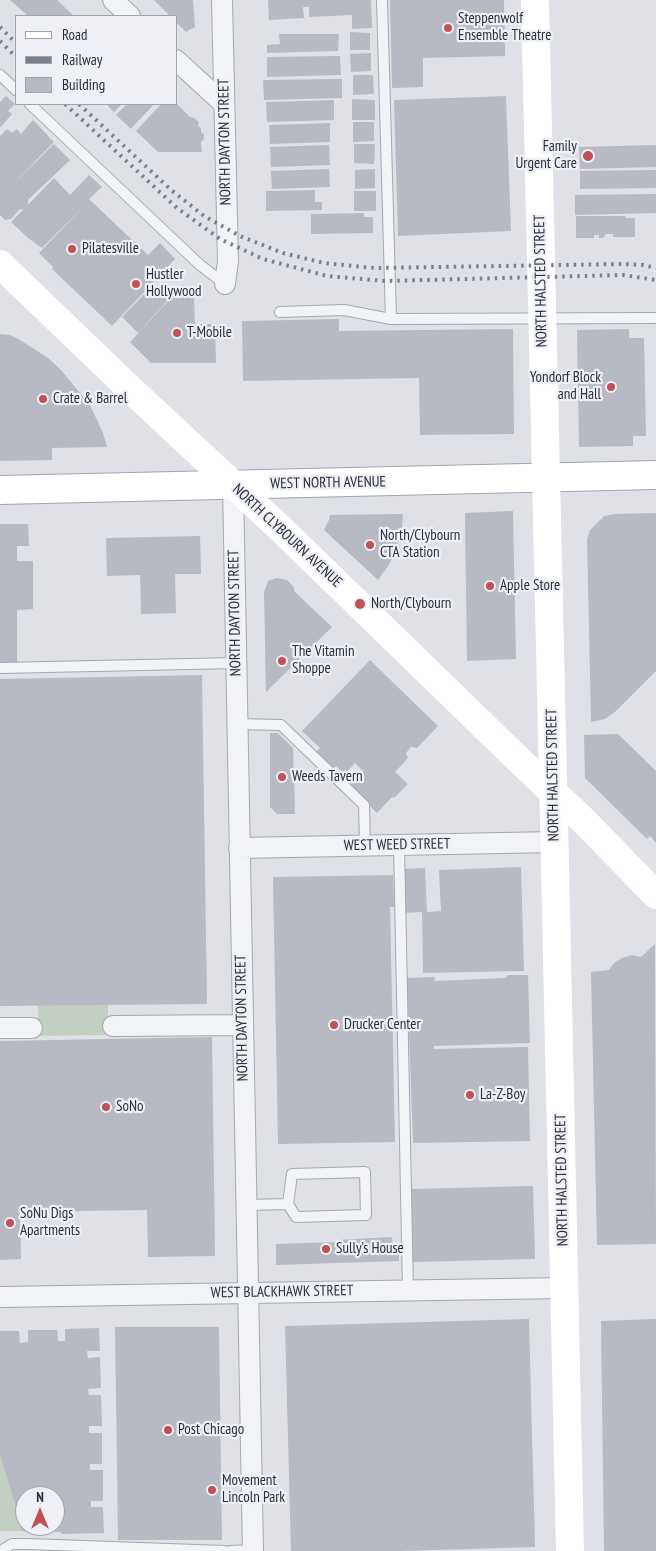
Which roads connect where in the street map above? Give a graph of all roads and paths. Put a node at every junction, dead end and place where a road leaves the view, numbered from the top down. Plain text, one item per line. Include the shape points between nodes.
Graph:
1 (113, 0) edge
2 (222, 0) edge
3 (382, 0) edge
4 (535, 0) edge
5 (129, 15) edge
6 (178, 62) edge
7 (0, 75) edge
8 (15, 89) edge
9 (224, 104) junction
10 (31, 105) edge
11 (0, 264) edge
12 (225, 284) joint
13 (280, 312) dead end
14 (542, 318) junction
15 (656, 318) edge
16 (391, 319) junction
17 (656, 475) edge
18 (546, 477) junction
19 (233, 485) junction
20 (0, 490) edge
21 (236, 663) junction
22 (0, 668) edge
23 (237, 724) junction
24 (553, 792) junction
25 (555, 842) junction
26 (399, 845) junction
27 (365, 846) junction
28 (239, 848) junction
29 (656, 895) edge
30 (242, 1024) junction
31 (113, 1026) dead end
32 (0, 1028) edge
33 (32, 1028) dead end
34 (288, 1204) junction
35 (246, 1205) junction
36 (564, 1288) junction
37 (408, 1291) junction
38 (248, 1293) junction
39 (0, 1297) edge
40 (1, 1551) edge
41 (224, 1551) edge
42 (230, 1551) edge
43 (253, 1551) edge
44 (570, 1551) edge

1 - 5 street
2 - 9 street, NORTH DAYTON STREET
3 - 16 lane
4 - 14 main road, NORTH HALSTED STREET
6 - 9 street
7 - 8 lane
9 - 12 street, NORTH DAYTON STREET via 228,261
10 - 12 lane via 200,265
11 - 19 main road, NORTH CLYBOURN AVENUE
13 - 16 lane via 344,310
14 - 15 lane
14 - 16 lane
14 - 18 main road, NORTH HALSTED STREET
17 - 18 main road, WEST NORTH AVENUE
18 - 19 main road, WEST NORTH AVENUE
18 - 24 main road, NORTH HALSTED STREET
19 - 20 main road, WEST NORTH AVENUE
19 - 21 street, NORTH DAYTON STREET
19 - 24 main road, NORTH CLYBOURN AVENUE
21 - 22 lane
21 - 23 street, NORTH DAYTON STREET
23 - 27 lane via 282,725 364,805
23 - 28 street, NORTH DAYTON STREET
24 - 25 main road, NORTH HALSTED STREET
24 - 29 main road, NORTH CLYBOURN AVENUE
25 - 26 street, WEST WEED STREET
25 - 36 main road, NORTH HALSTED STREET
26 - 27 street, WEST WEED STREET
26 - 37 lane
27 - 28 street, WEST WEED STREET
28 - 30 street, NORTH DAYTON STREET
30 - 31 street
30 - 35 street, NORTH DAYTON STREET
32 - 33 street
34 - 34 lane via 296,1217 366,1216 365,1172 292,1174
34 - 35 lane
35 - 38 street, NORTH DAYTON STREET
36 - 37 street, WEST BLACKHAWK STREET
36 - 44 main road, NORTH HALSTED STREET
37 - 38 street, WEST BLACKHAWK STREET
38 - 39 street, WEST BLACKHAWK STREET
38 - 43 street, NORTH DAYTON STREET
40 - 41 lane via 12,1544
42 - 43 lane

